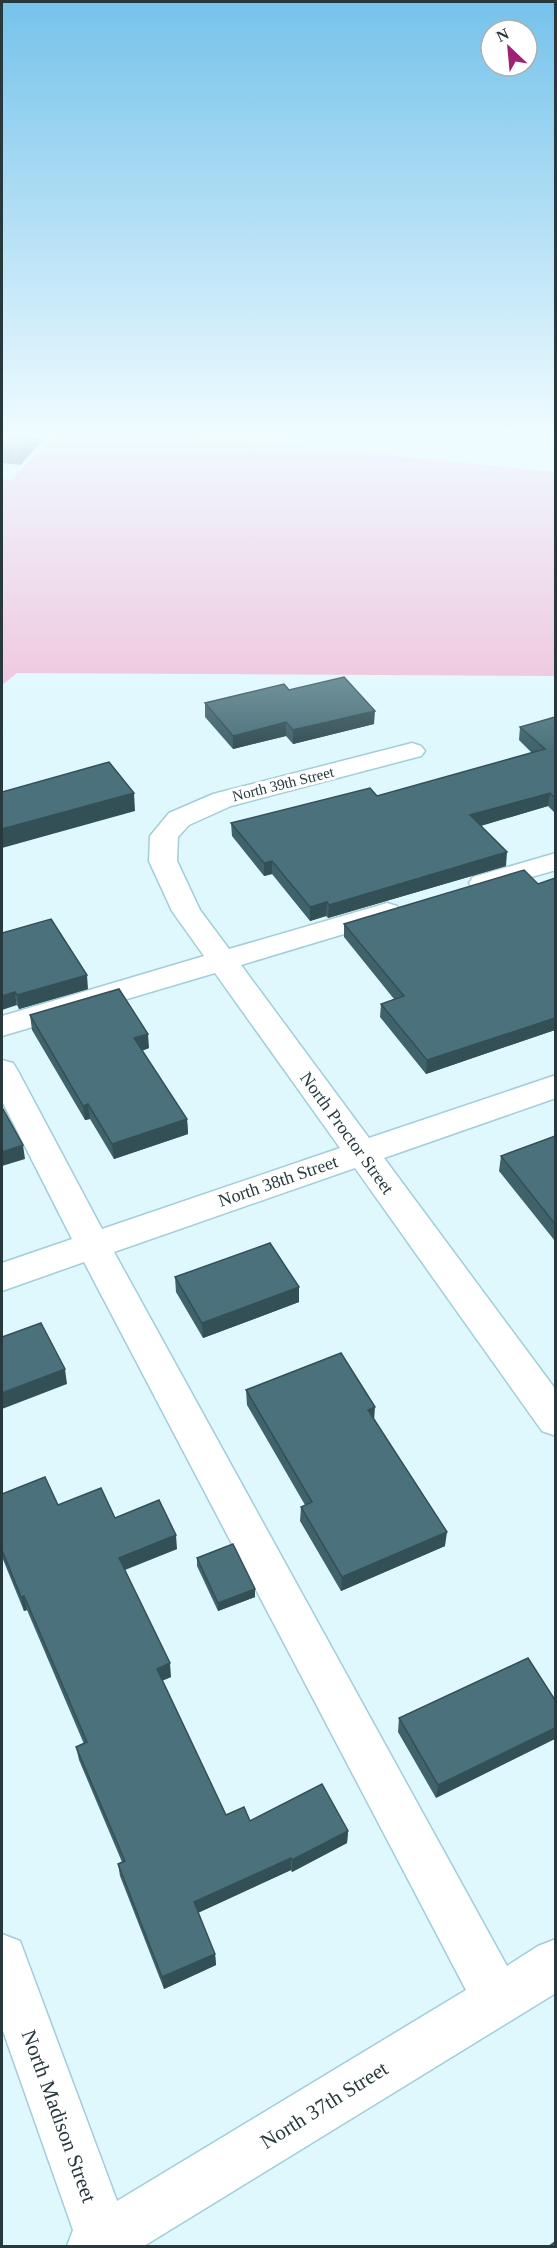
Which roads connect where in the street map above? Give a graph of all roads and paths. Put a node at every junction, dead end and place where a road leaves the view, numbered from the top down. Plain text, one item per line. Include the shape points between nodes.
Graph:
1 (412, 751) dead end
2 (164, 836) joint
3 (555, 861) edge
4 (453, 892) edge
5 (418, 903) edge
6 (224, 962) junction
7 (2, 1026) edge
8 (2, 1071) edge
9 (555, 1086) edge
10 (361, 1152) junction
11 (92, 1244) junction
12 (2, 1277) edge
13 (555, 1419) edge
14 (2, 1959) edge
15 (555, 1964) edge
16 (497, 1998) junction
17 (99, 2243) edge

1 - 2 street, North 39th Street via 222,800 179,819
2 - 6 street, North Proctor Street via 162,861 166,873 186,911
3 - 4 street
5 - 6 street
6 - 7 street
6 - 10 street, North Proctor Street
8 - 11 street
9 - 10 street, North 38th Street
10 - 11 street, North 38th Street
10 - 13 street, North Proctor Street
11 - 12 street, North 38th Street
11 - 16 street
14 - 17 street, North Madison Street
15 - 16 street, North 37th Street
16 - 17 street, North 37th Street

